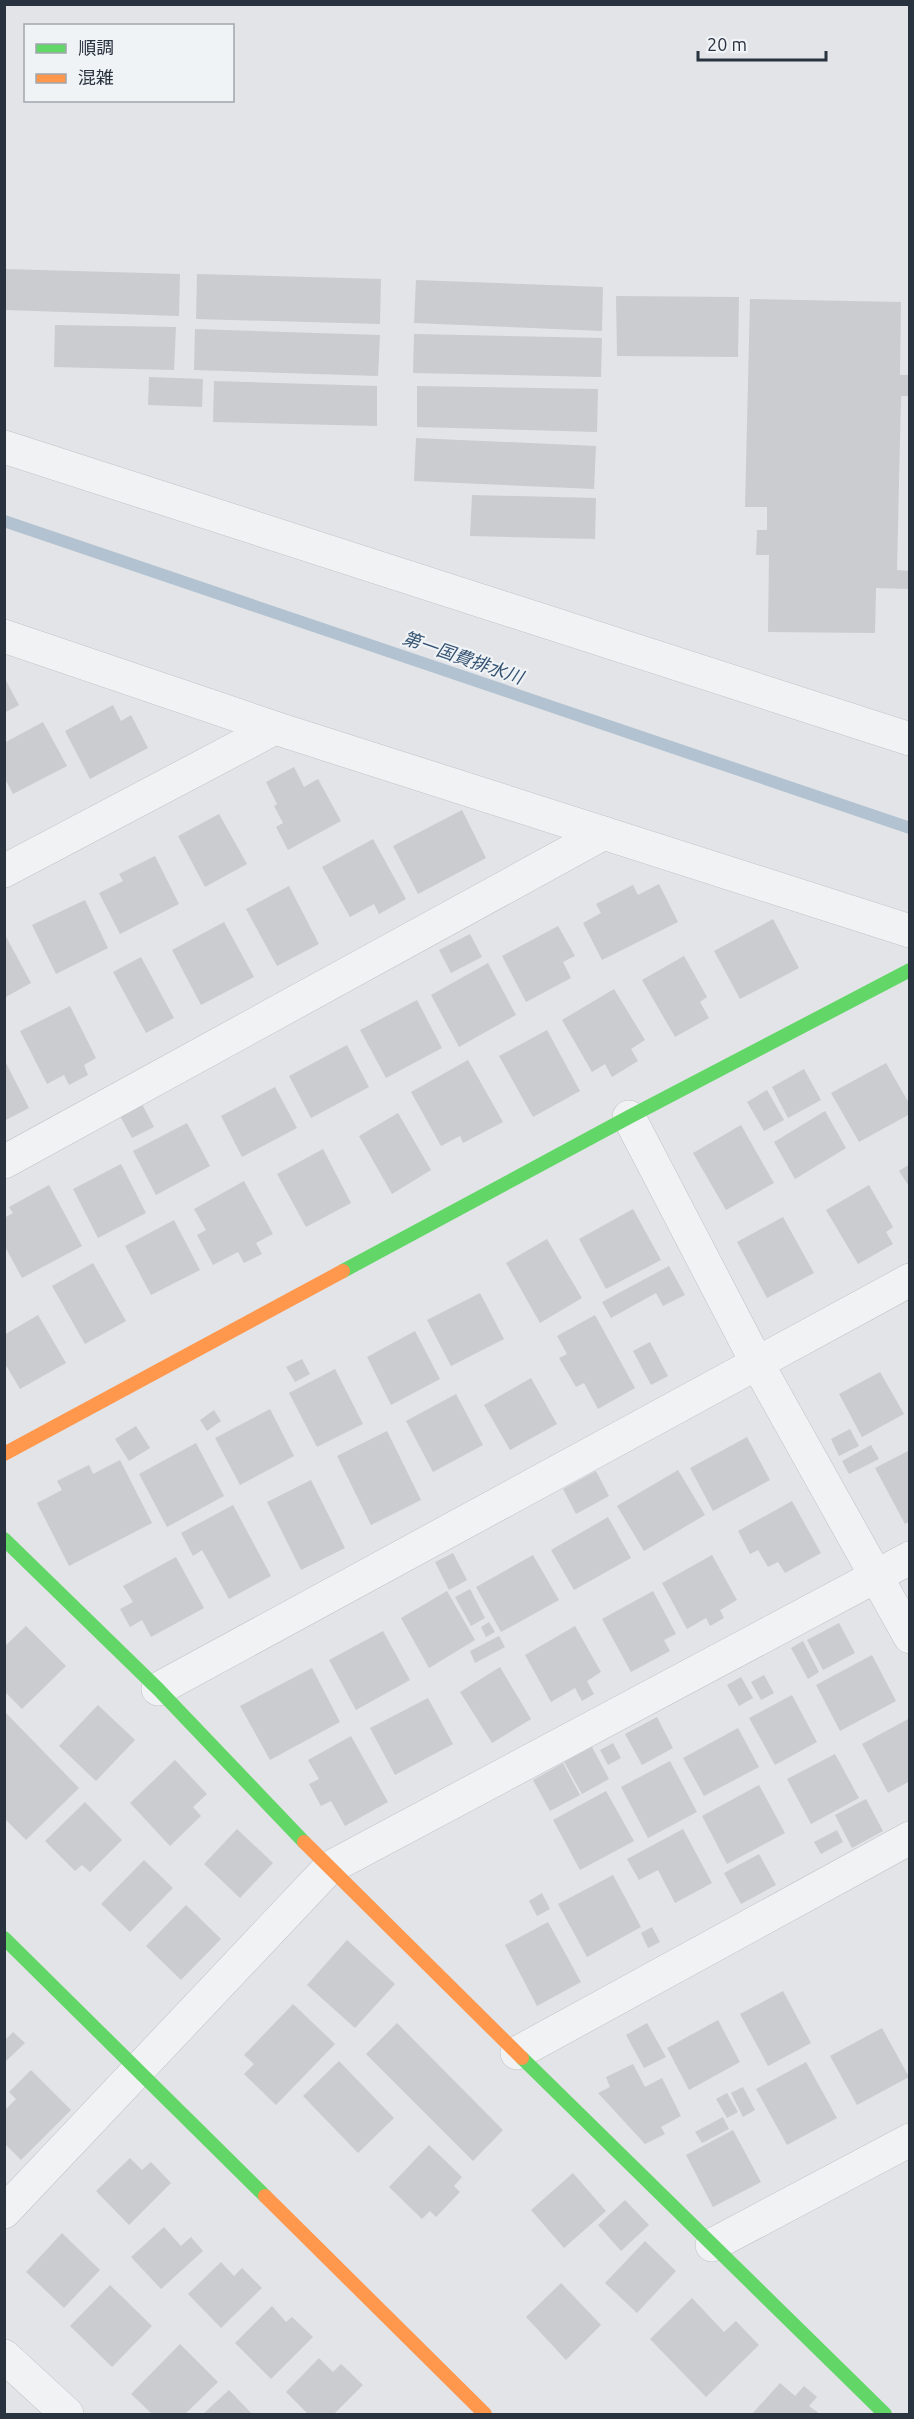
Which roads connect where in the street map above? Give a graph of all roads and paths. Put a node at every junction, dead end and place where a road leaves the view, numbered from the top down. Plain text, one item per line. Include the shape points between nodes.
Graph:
1 (4, 447) edge
2 (4, 636) edge
3 (274, 728) junction
4 (909, 739) edge
5 (603, 833) junction
6 (4, 871) edge
7 (909, 931) edge
8 (909, 970) edge
9 (629, 1117) junction
10 (4, 1162) edge
11 (909, 1280) edge
12 (757, 1363) junction
13 (4, 1454) edge
14 (4, 1539) edge
15 (909, 1558) edge
16 (875, 1577) junction
17 (909, 1637) edge
18 (158, 1689) junction
19 (909, 1838) edge
20 (329, 1868) junction
21 (4, 1938) edge
22 (517, 2053) junction
23 (137, 2070) junction
24 (909, 2140) edge
25 (4, 2212) edge
26 (712, 2245) junction
27 (4, 2356) edge
28 (67, 2415) edge
29 (485, 2415) edge
30 (885, 2415) edge

1 - 4 street
2 - 3 street
3 - 5 street
3 - 6 street
5 - 7 street
5 - 10 street
8 - 9 street
9 - 12 street
9 - 13 street
11 - 12 street
12 - 16 street
12 - 18 street
14 - 18 street
15 - 16 street
16 - 17 street
16 - 20 street
18 - 20 street
19 - 22 street
20 - 22 street
20 - 23 street
21 - 23 street
22 - 26 street
23 - 25 street
23 - 29 street
24 - 26 street
26 - 30 street
27 - 28 street

